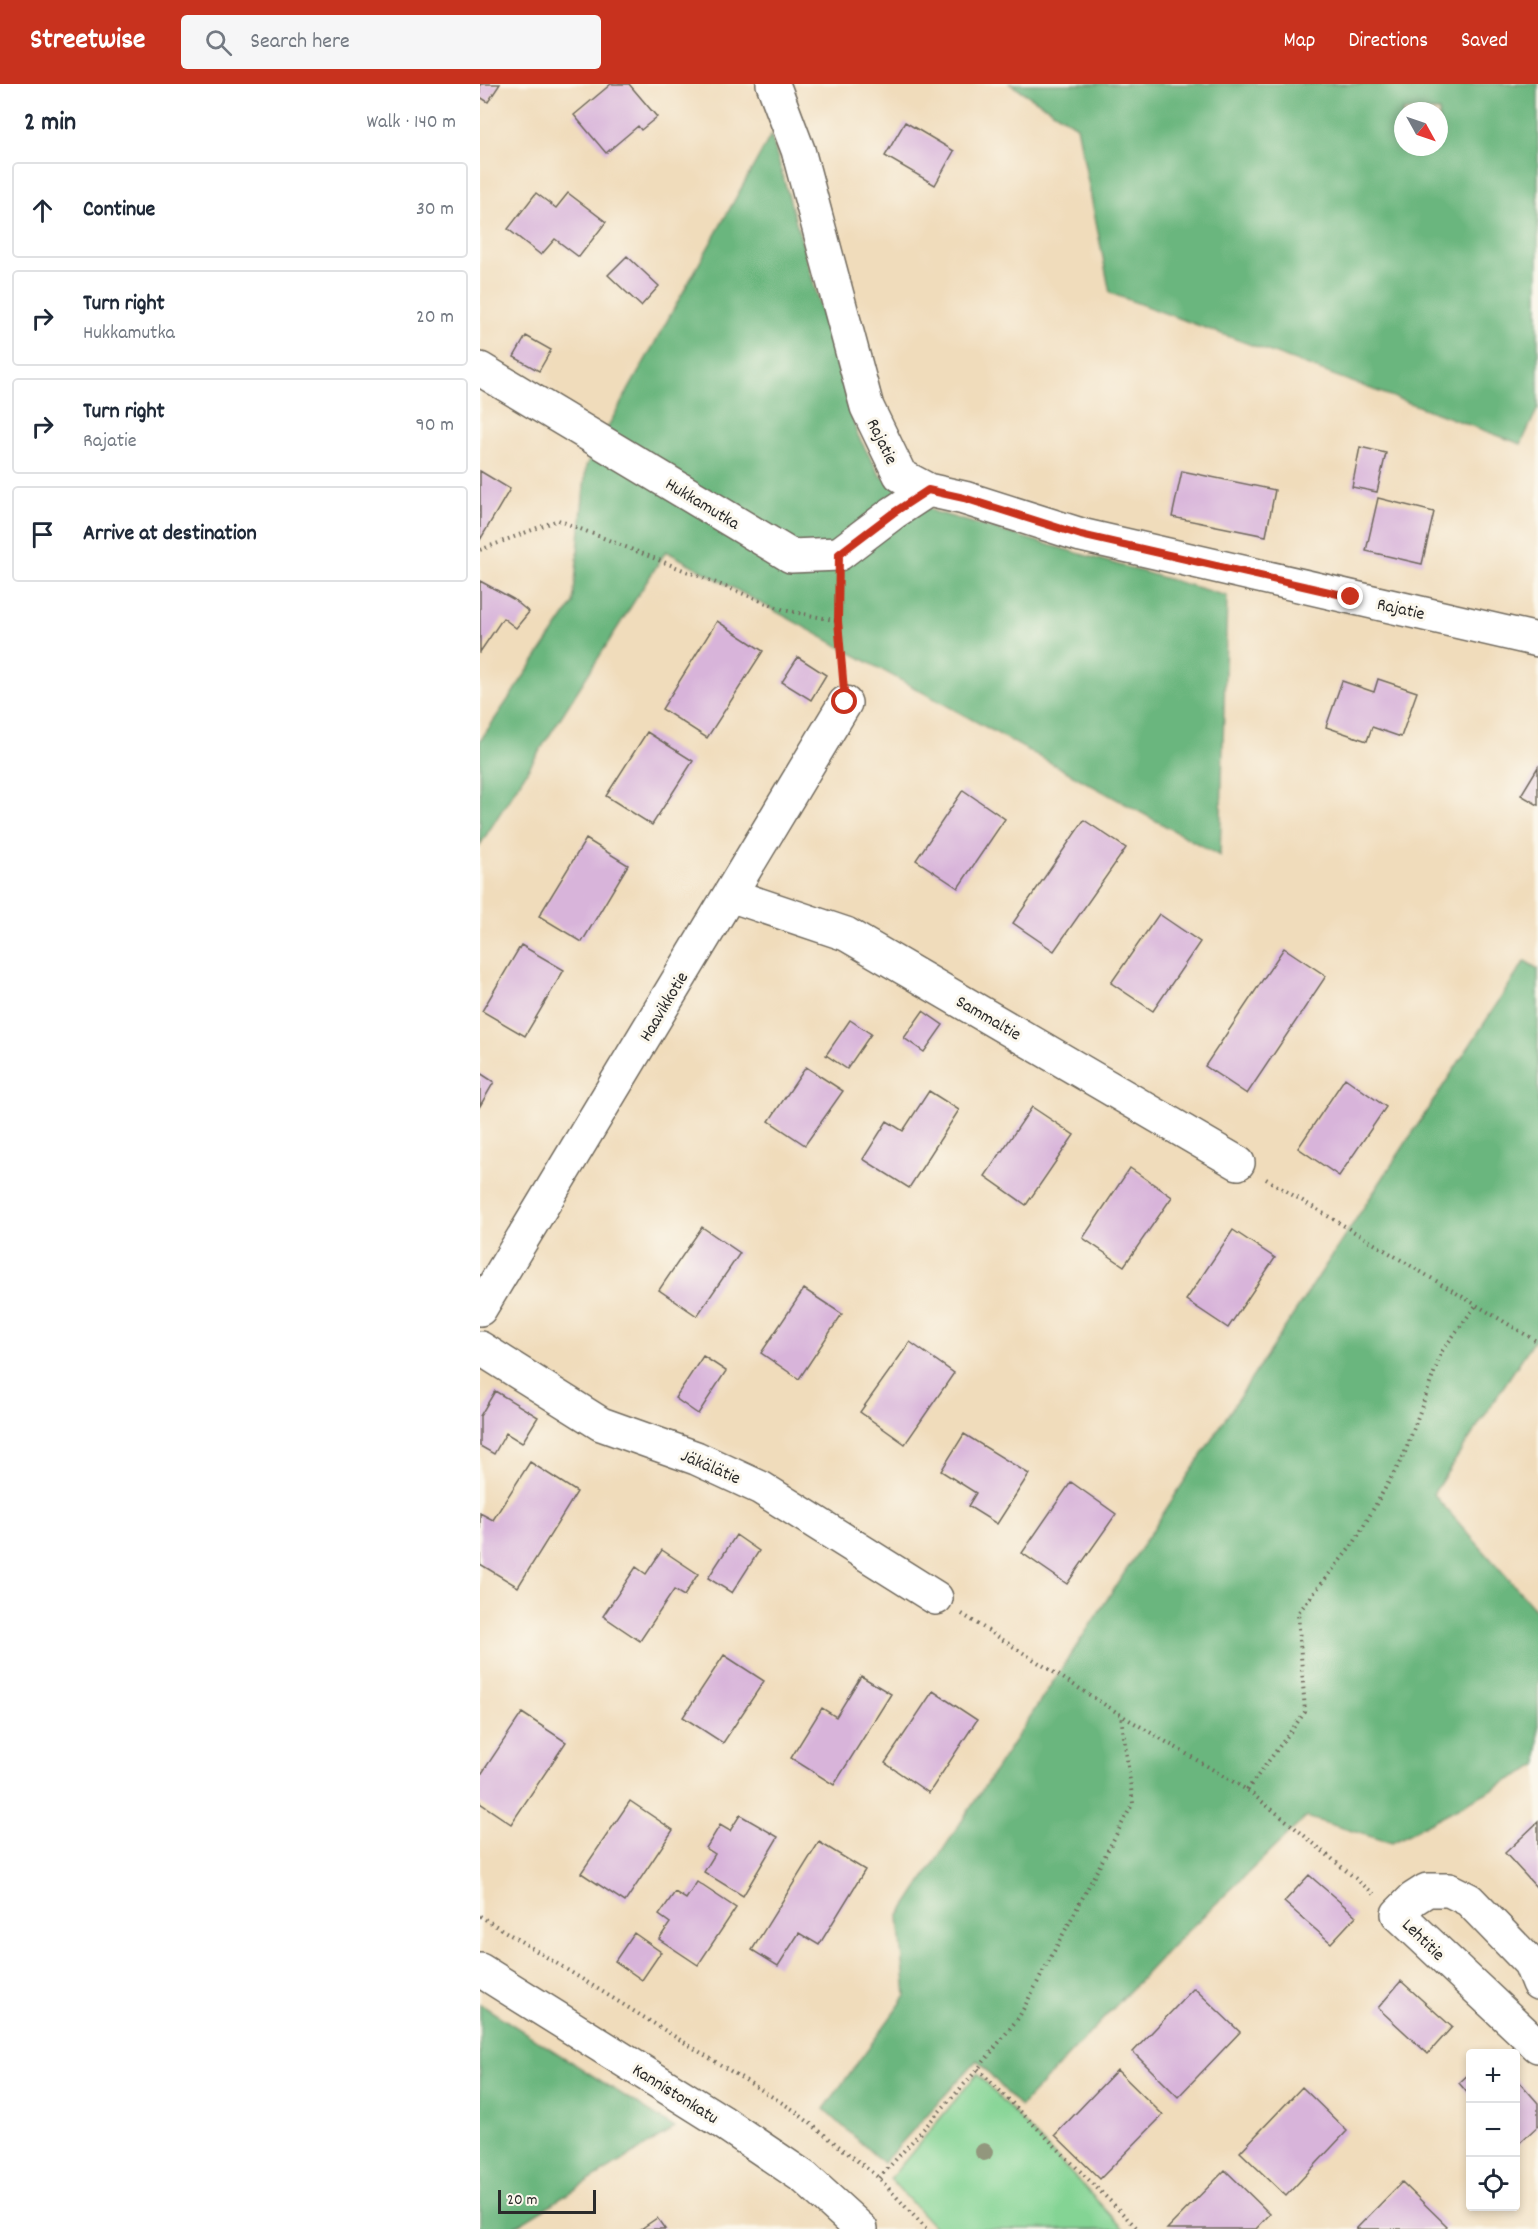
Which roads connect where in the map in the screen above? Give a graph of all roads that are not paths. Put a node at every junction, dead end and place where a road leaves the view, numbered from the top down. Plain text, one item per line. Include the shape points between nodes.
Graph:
1 (772, 84) edge
2 (480, 369) edge
3 (928, 490) junction
4 (1538, 640) edge
5 (845, 702) road end
6 (730, 895) junction
7 (1238, 1163) road end
8 (480, 1308) edge
9 (480, 1348) edge
10 (936, 1598) road end
11 (480, 1970) edge
12 (1538, 1983) edge
13 (1538, 2046) edge
14 (861, 2229) edge

1 - 3 street, Rajatie via 798,150 867,407 900,475
2 - 3 street, Hukkamutka via 791,556 839,554
3 - 4 street, Rajatie via 1146,551
5 - 6 street, Haavikkotie
6 - 7 street, Sammaltie via 846,934
6 - 8 street, Haavikkotie
9 - 10 street, Jäkälätie via 601,1424 696,1458 761,1488
11 - 14 street, Kannistonkatu via 758,2146 805,2178
12 - 13 street, Lehtitie via 1530,1964 1469,1900 1449,1890 1427,1890 1398,1914

